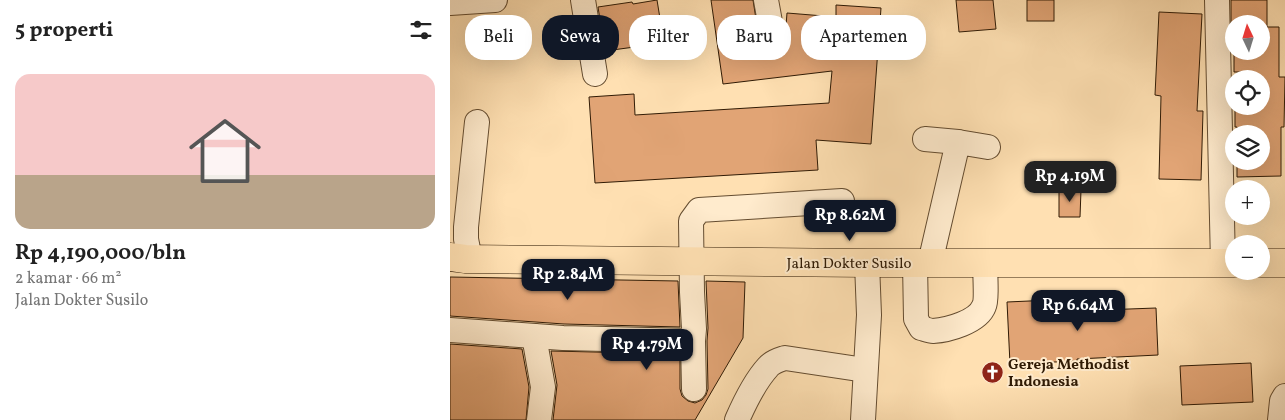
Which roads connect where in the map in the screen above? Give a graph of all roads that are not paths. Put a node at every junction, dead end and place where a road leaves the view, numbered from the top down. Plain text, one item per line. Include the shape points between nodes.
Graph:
1 (495, 0) edge
2 (583, 0) edge
3 (766, 0) edge
4 (1217, 0) edge
5 (450, 3) edge
6 (769, 15) edge
7 (595, 74) dead end
8 (477, 122) dead end
9 (925, 139) dead end
10 (958, 142) junction
11 (988, 147) dead end
12 (842, 201) dead end
13 (1227, 235) edge
14 (459, 259) edge
15 (692, 262) junction
16 (985, 262) junction
17 (867, 263) junction
18 (922, 263) junction
19 (1225, 263) edge
20 (1270, 263) edge
21 (1285, 263) edge
22 (450, 330) edge
23 (534, 336) junction
24 (693, 341) junction
25 (865, 370) junction
26 (694, 388) dead end
27 (1285, 396) edge
28 (539, 420) edge
29 (737, 420) edge
30 (863, 420) edge
31 (1280, 420) edge

1 - 5 street
2 - 7 street
3 - 6 street
4 - 13 street
8 - 14 street via 466,239
9 - 10 street
10 - 11 street
10 - 18 street
12 - 15 street via 699,210 692,221
14 - 15 main road, Jalan Dokter Susilo
15 - 17 main road, Jalan Dokter Susilo
15 - 24 street
16 - 18 main road, Jalan Dokter Susilo
16 - 18 street via 985,306 979,314 970,321 931,331 921,328 916,318
16 - 19 main road, Jalan Dokter Susilo
17 - 18 main road, Jalan Dokter Susilo
17 - 25 street via 869,314
20 - 21 main road
22 - 23 street
23 - 24 street
23 - 28 street via 543,387
24 - 26 street
25 - 29 street via 785,358 778,360 768,366
25 - 30 street
27 - 31 street

